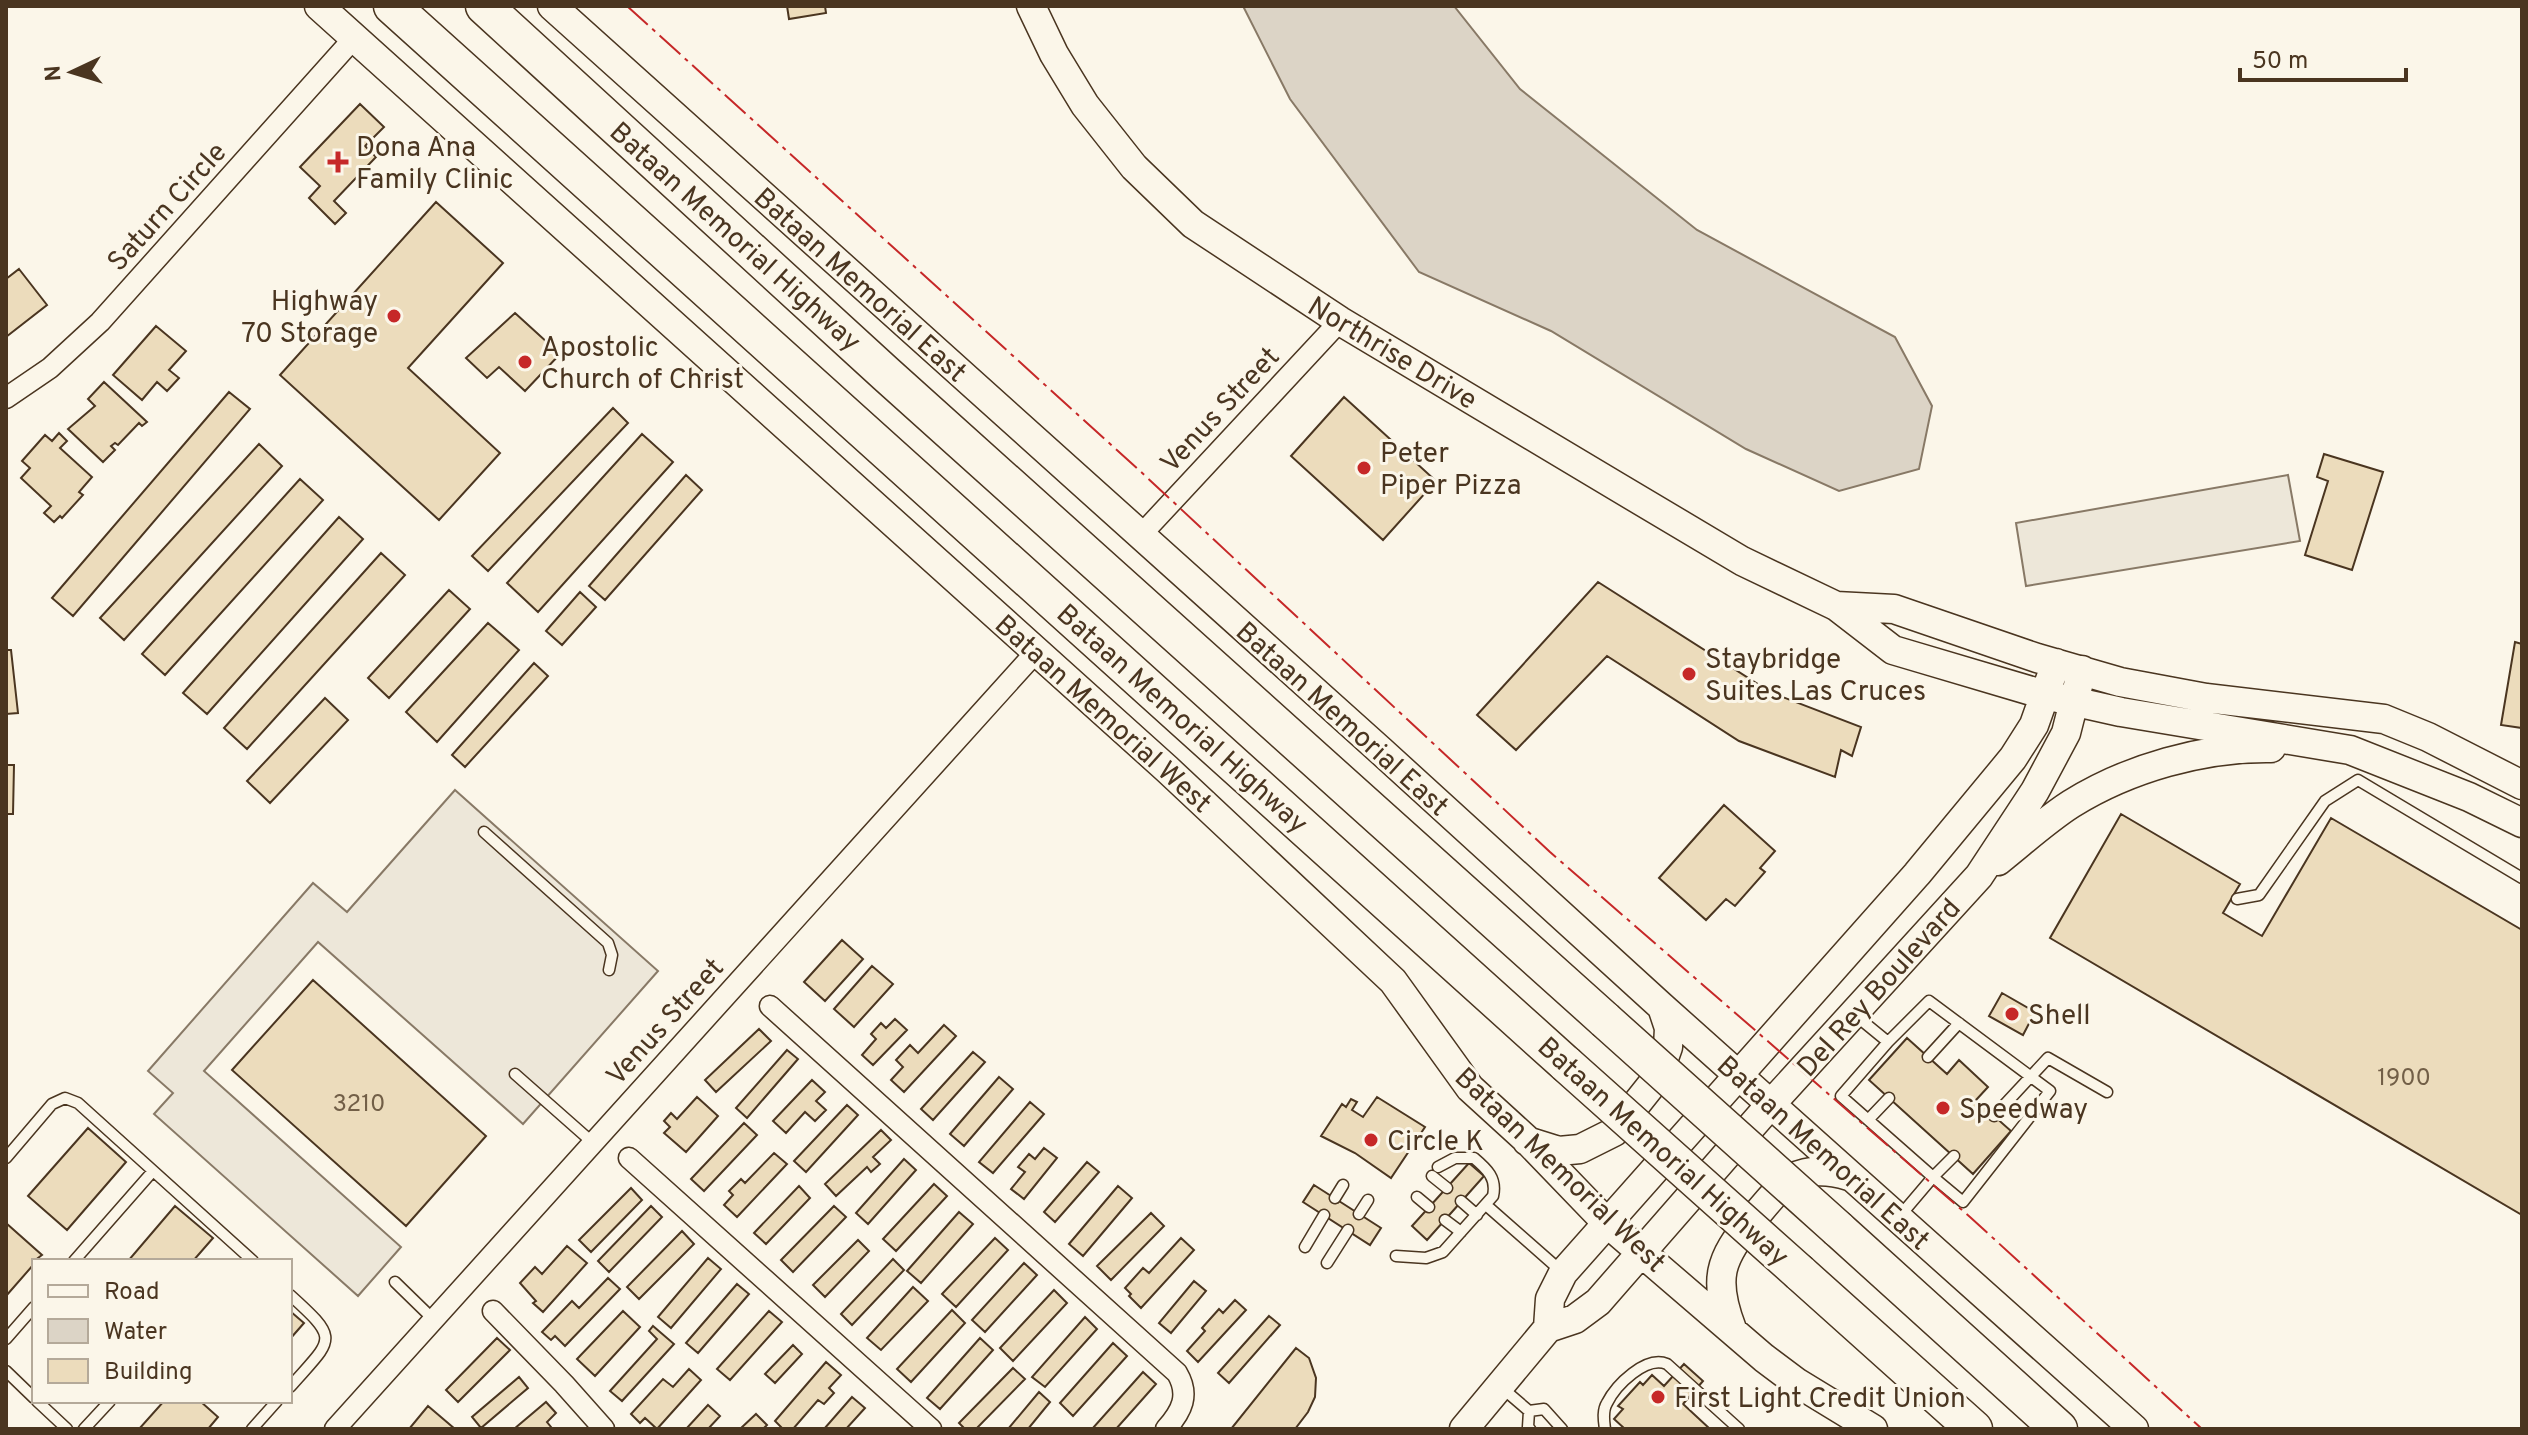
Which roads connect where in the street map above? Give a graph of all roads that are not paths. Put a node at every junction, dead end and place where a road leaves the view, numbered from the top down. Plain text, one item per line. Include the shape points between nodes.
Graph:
1 (319, 6) edge
2 (392, 6) edge
3 (484, 6) edge
4 (552, 6) edge
5 (1031, 6) edge
6 (354, 38) junction
7 (1340, 321) junction
8 (6, 398) edge
9 (1140, 536) junction
10 (1836, 606) junction
11 (1036, 652) junction
12 (2069, 667) junction
13 (2045, 695) junction
14 (2075, 702) junction
15 (2350, 750) junction
16 (2522, 785) edge
17 (2522, 823) edge
18 (484, 832) dead end
19 (1917, 874) junction
20 (1979, 876) junction
21 (2522, 878) edge
22 (2237, 899) dead end
23 (1949, 909) junction
24 (609, 970) dead end
25 (770, 1006) dead end
26 (1662, 1007) junction
27 (1854, 1013) junction
28 (1959, 1023) junction
29 (1888, 1042) junction
30 (1928, 1057) dead end
31 (515, 1074) dead end
32 (1740, 1075) junction
33 (2031, 1078) junction
34 (2107, 1092) dead end
35 (1889, 1098) dead end
36 (1771, 1104) junction
37 (1994, 1116) dead end
38 (1868, 1120) junction
39 (1527, 1140) junction
40 (592, 1142) junction
41 (1954, 1156) dead end
42 (6, 1158) edge
43 (629, 1158) dead end
44 (153, 1171) junction
45 (1850, 1176) junction
46 (1933, 1177) junction
47 (1343, 1185) dead end
48 (1447, 1188) dead end
49 (1417, 1197) dead end
50 (1335, 1198) dead end
51 (1368, 1200) dead end
52 (1461, 1201) dead end
53 (1486, 1205) junction
54 (1429, 1207) dead end
55 (1359, 1214) dead end
56 (1324, 1215) dead end
57 (1477, 1215) junction
58 (1897, 1219) junction
59 (1445, 1220) dead end
60 (1607, 1223) junction
61 (1348, 1230) dead end
62 (1461, 1232) junction
63 (1305, 1247) dead end
64 (1644, 1253) junction
65 (1396, 1256) dead end
66 (76, 1259) edge
67 (246, 1259) edge
68 (1327, 1263) dead end
69 (1563, 1273) junction
70 (395, 1282) dead end
71 (292, 1297) edge
72 (32, 1309) edge
73 (493, 1311) dead end
74 (433, 1319) junction
75 (1548, 1328) junction
76 (1733, 1331) junction
77 (6, 1339) edge
78 (6, 1371) edge
79 (292, 1385) edge
80 (1501, 1387) junction
81 (32, 1395) edge
82 (40, 1403) edge
83 (108, 1403) edge
84 (276, 1403) edge
85 (1529, 1411) junction
86 (258, 1427) edge
87 (67, 1429) edge
88 (84, 1429) edge
89 (335, 1429) edge
90 (604, 1429) edge
91 (931, 1429) edge
92 (1166, 1429) edge
93 (1464, 1429) edge
94 (1530, 1429) edge
95 (1562, 1429) edge
96 (1605, 1429) edge
97 (1739, 1429) edge
98 (1873, 1429) edge
99 (1974, 1429) edge
100 (2059, 1429) edge
101 (2134, 1429) edge

1 - 6 main road, Bataan Memorial West
2 - 99 highway, Bataan Memorial Highway, bridge
3 - 100 highway, Bataan Memorial Highway, bridge
4 - 9 main road, Bataan Memorial East
5 - 7 main road, Northrise Drive via 1085,105 1134,167 1193,224
6 - 8 street, Saturn Circle via 91,331
6 - 11 main road, Bataan Memorial West
7 - 9 street, Venus Street
7 - 10 main road, Northrise Drive via 1742,561
9 - 26 main road, Bataan Memorial East
10 - 12 main road, Northrise Drive via 1894,609
10 - 13 main road, Northrise Drive via 1893,650
11 - 39 main road, Bataan Memorial West via 1393,981 1470,1088
11 - 40 street, Venus Street
12 - 13 main road, Del Rey Boulevard
12 - 14 main road, Del Rey Boulevard
12 - 16 main road, Northrise Drive via 2206,698 2384,719
13 - 14 main road, Northrise Drive
13 - 19 main road, Del Rey Boulevard via 2013,758
14 - 15 main road, Northrise Drive
14 - 20 main road, Del Rey Boulevard via 2066,733 2035,791
15 - 17 main road
15 - 20 main road via 2253,748 2188,756 2131,774 2071,804
18 - 24 lane via 608,943
19 - 23 main road
19 - 32 main road, Del Rey Boulevard
20 - 23 main road, Del Rey Boulevard
21 - 22 lane via 2358,780 2325,801 2259,895
23 - 27 main road, Del Rey Boulevard
25 - 92 street via 1177,1373 1185,1394
26 - 32 main road, Bataan Memorial East
26 - 39 main road via 1668,1047 1657,1078 1614,1132 1580,1149 1559,1151
27 - 29 lane
27 - 36 main road, Del Rey Boulevard
28 - 29 lane via 1929,1001
28 - 30 lane
28 - 33 lane
29 - 38 lane via 1841,1096
31 - 40 lane
32 - 36 main road, Bataan Memorial East
32 - 60 main road, Del Rey Boulevard
33 - 34 lane via 2048,1058
33 - 37 lane
33 - 46 lane via 2050,1091 1963,1202
35 - 38 lane
36 - 45 main road, Bataan Memorial East
36 - 64 main road, Del Rey Boulevard
38 - 46 lane
39 - 60 main road, Bataan Memorial West
40 - 74 street, Venus Street
41 - 46 lane
42 - 44 lane via 52,1104 65,1098 78,1103
43 - 91 street
44 - 66 lane
44 - 67 lane
45 - 58 main road, Bataan Memorial East
45 - 76 main road via 1819,1170 1791,1178 1735,1240 1720,1281
46 - 58 lane
47 - 50 lane
48 - 53 lane via 1435,1172 1455,1158 1474,1158 1493,1179 1493,1196
49 - 54 lane
51 - 55 lane
52 - 57 lane
53 - 57 lane
53 - 69 lane
56 - 63 lane
57 - 62 lane
58 - 101 main road, Bataan Memorial East
59 - 62 lane
60 - 64 main road, Bataan Memorial West
60 - 69 main road, Del Rey Boulevard
61 - 68 lane
62 - 65 lane via 1435,1256
64 - 75 main road, Del Rey Boulevard via 1587,1312
64 - 76 main road, Bataan Memorial West
69 - 75 main road, Del Rey Boulevard via 1550,1299
70 - 74 lane
71 - 79 lane via 320,1321 326,1336 325,1347
72 - 77 lane
73 - 90 street
74 - 89 street, Venus Street
75 - 80 main road, Del Rey Boulevard
76 - 98 main road, Bataan Memorial West via 1796,1382
78 - 81 lane
80 - 85 lane
80 - 93 main road, Del Rey Boulevard
82 - 87 lane
83 - 88 lane
84 - 86 lane
85 - 94 lane
85 - 95 lane via 1544,1409
96 - 97 lane via 1607,1403 1641,1366 1658,1361

